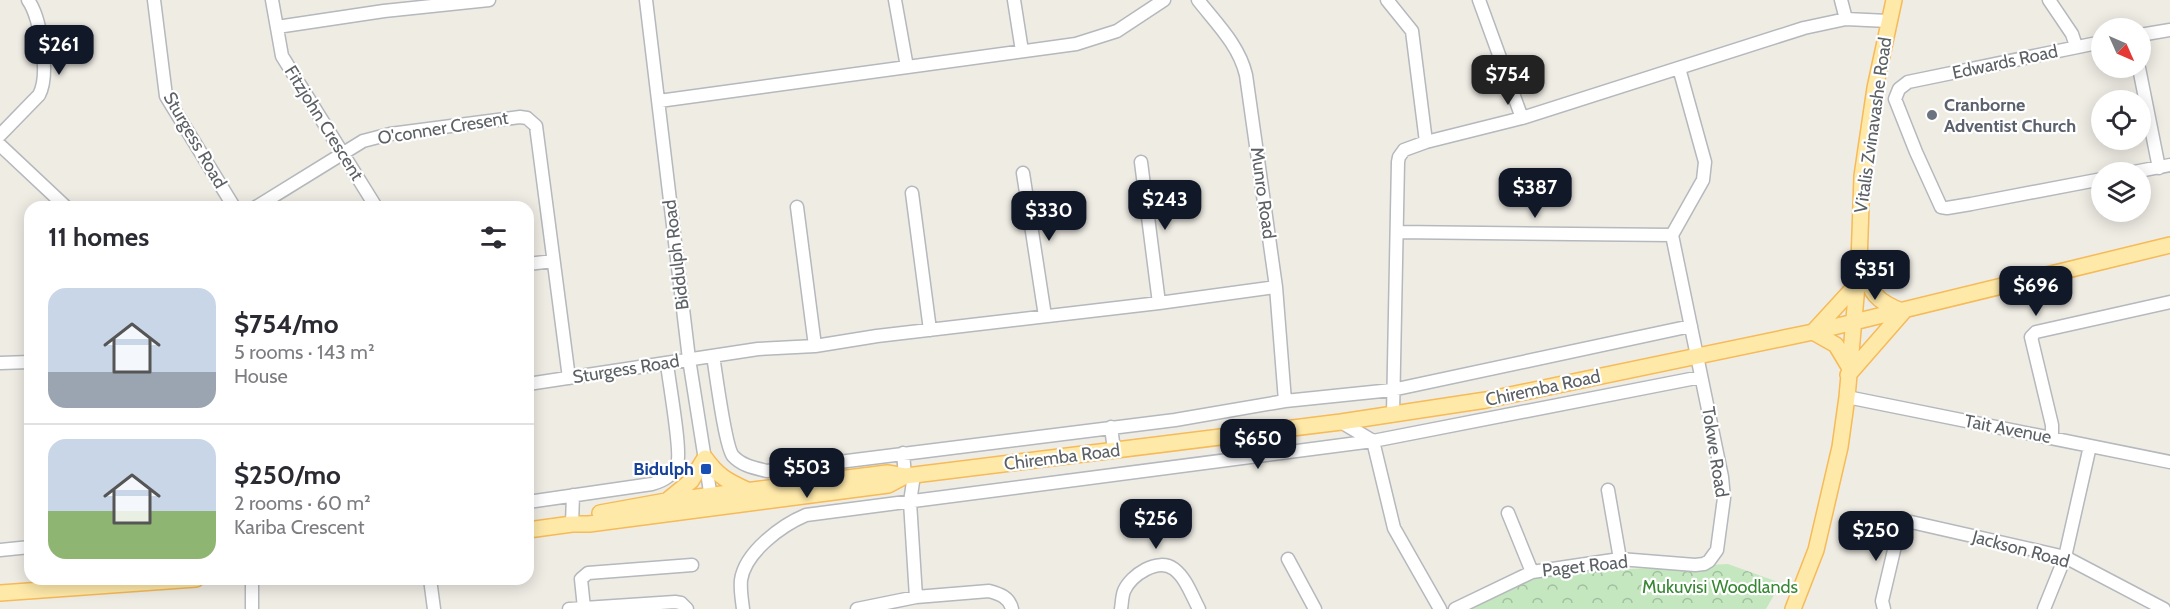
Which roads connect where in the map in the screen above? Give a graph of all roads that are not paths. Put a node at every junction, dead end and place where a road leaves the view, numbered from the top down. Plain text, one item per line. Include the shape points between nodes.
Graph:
1 (28, 0) edge
2 (154, 0) edge
3 (272, 0) edge
4 (489, 0) edge
5 (646, 0) edge
6 (895, 0) edge
7 (1014, 0) edge
8 (1164, 0) edge
9 (1198, 0) edge
10 (1387, 0) edge
11 (1479, 0) edge
12 (1841, 0) edge
13 (1894, 0) edge
14 (2049, 0) edge
15 (1846, 18) junction
16 (1888, 21) junction
17 (276, 27) junction
18 (2170, 30) edge
19 (2151, 33) edge
20 (2091, 44) edge
21 (2076, 46) junction
22 (1022, 51) junction
23 (907, 67) junction
24 (1679, 68) junction
25 (2142, 78) edge
26 (659, 101) junction
27 (1522, 118) junction
28 (0, 135) edge
29 (1426, 142) junction
30 (0, 145) edge
31 (343, 152) junction
32 (1141, 162) dead end
33 (2165, 166) edge
34 (1023, 173) dead end
35 (2091, 181) edge
36 (912, 193) dead end
37 (60, 201) edge
38 (230, 201) edge
39 (265, 201) edge
40 (372, 201) edge
41 (797, 207) dead end
42 (1397, 232) junction
43 (1672, 235) junction
44 (2170, 245) edge
45 (553, 261) junction
46 (534, 263) edge
47 (1859, 263) junction
48 (1857, 285) junction
49 (1276, 287) junction
50 (2170, 302) edge
51 (1160, 303) junction
52 (1904, 311) junction
53 (1045, 316) junction
54 (1853, 323) junction
55 (1691, 326) junction
56 (930, 330) junction
57 (1813, 332) junction
58 (815, 346) junction
59 (1698, 355) junction
60 (713, 356) junction
61 (689, 359) junction
62 (24, 362) edge
63 (0, 363) edge
64 (667, 364) junction
65 (1849, 370) junction
66 (1701, 377) junction
67 (569, 378) junction
68 (534, 383) edge
69 (1392, 390) junction
70 (1846, 397) junction
71 (1285, 401) junction
72 (1393, 414) junction
73 (1341, 422) junction
74 (1111, 427) junction
75 (2052, 438) junction
76 (1373, 441) junction
77 (2090, 446) junction
78 (1108, 451) junction
79 (903, 453) junction
80 (705, 458) junction
81 (2170, 462) edge
82 (1104, 474) junction
83 (910, 475) junction
84 (747, 490) junction
85 (1608, 490) dead end
86 (573, 495) junction
87 (534, 501) edge
88 (666, 501) junction
89 (711, 502) junction
90 (910, 502) junction
91 (1508, 513) dead end
92 (572, 524) junction
93 (534, 529) edge
94 (24, 548) edge
95 (0, 550) edge
96 (1717, 550) joint
97 (2065, 557) junction
98 (1288, 559) dead end
99 (1620, 559) junction
100 (692, 564) dead end
101 (1532, 572) junction
102 (104, 585) edge
103 (252, 585) edge
104 (431, 585) edge
105 (0, 594) edge
106 (916, 597) junction
107 (584, 608) edge
108 (610, 608) edge
109 (252, 609) edge
110 (434, 609) edge
111 (569, 609) edge
112 (687, 609) edge
113 (743, 609) edge
114 (857, 609) edge
115 (1012, 609) edge
116 (1121, 609) edge
117 (1199, 609) edge
118 (1316, 609) edge
119 (1440, 609) edge
120 (1455, 609) edge
121 (1792, 609) edge
122 (1884, 609) edge
123 (2044, 609) edge
124 (2163, 609) edge

1 - 28 street via 39,25 42,90
2 - 38 street, Sturgess Road via 166,96
3 - 17 street, Fitzjohn Crescent
4 - 17 street
5 - 26 street, Biddulph Road
6 - 23 street
7 - 22 street
8 - 22 street via 1135,21 1098,39
9 - 49 street, Munro Road via 1243,63
10 - 29 street via 1412,31
11 - 27 street
12 - 15 street
13 - 16 main road, Vitalis Zvinavashe Road
14 - 21 street
15 - 16 street
15 - 24 street
16 - 47 main road, Vitalis Zvinavashe Road via 1862,176
17 - 31 street, Fitzjohn Crescent via 282,56
18 - 19 street
20 - 21 street, Edwards Road
21 - 35 street, Edwards Road via 1908,82 1895,99 1941,207
22 - 23 street
23 - 26 street
24 - 27 street
24 - 43 street via 1705,173
25 - 33 street
26 - 61 street, Biddulph Road
27 - 29 street
29 - 42 street via 1404,150 1399,157
30 - 37 street
31 - 39 street, O'conner Cresent
31 - 40 street, Fitzjohn Crescent
31 - 45 street, O'conner Cresent via 363,141 390,134 527,118 536,126
32 - 51 street
34 - 53 street
36 - 56 street
41 - 58 street
42 - 43 street
42 - 69 street
43 - 55 street, Tokwe Road
44 - 52 main road, Chiremba Road
45 - 46 street
45 - 67 street, O'conner Cresent
47 - 48 main road, Vitalis Zvinavashe Road
47 - 52 main road via 1878,299
48 - 54 main road, Vitalis Zvinavashe Road
48 - 57 main road
49 - 51 street, Sturgess Road
49 - 71 street, Munro Road
50 - 75 street via 2036,332 2031,337
51 - 53 street, Sturgess Road
52 - 54 main road, Chiremba Road
52 - 65 main road
53 - 56 street, Sturgess Road
54 - 57 main road, Chiremba Road
54 - 65 main road, Vitalis Zvinavashe Road
55 - 59 street, Tokwe Road
55 - 69 street
56 - 58 street, Sturgess Road
57 - 59 main road, Chiremba Road
57 - 65 main road via 1836,345
58 - 60 street, Sturgess Road
59 - 66 street, Tokwe Road
59 - 72 main road, Chiremba Road via 1486,400
60 - 61 street, Sturgess Road
60 - 79 street via 729,449 752,468 767,471
61 - 64 street, Sturgess Road
61 - 80 street, Biddulph Road
62 - 63 street
64 - 67 street, Sturgess Road
64 - 86 street via 679,458 672,474 652,484
65 - 70 main road, Vitalis Zvinavashe Road
66 - 76 street, Chiremba Road
66 - 96 street, Tokwe Road via 1724,498
67 - 68 street, Sturgess Road
69 - 71 street
69 - 72 street
70 - 75 street, Tait Avenue
70 - 121 main road, Vitalis Zvinavashe Road via 1840,447 1816,550
71 - 74 street
72 - 73 main road, Chiremba Road
73 - 76 street
73 - 78 main road, Chiremba Road
74 - 78 street
74 - 79 street
75 - 77 street, Tait Avenue
76 - 82 street, Chiremba Road
76 - 119 street via 1394,528
77 - 81 street, Tait Avenue
77 - 97 street
78 - 82 street
78 - 83 main road, Chiremba Road
79 - 83 street
80 - 84 main road via 717,474
80 - 88 main road via 691,480
80 - 89 street, Biddulph Road
82 - 90 street, Chiremba Road
83 - 84 main road, Chiremba Road via 887,473
83 - 89 main road, Chiremba Road via 888,485
83 - 90 street
84 - 89 main road, Chiremba Road
85 - 99 street
86 - 87 street
86 - 92 street
88 - 89 main road, Chiremba Road
88 - 92 main road, Chiremba Road via 587,516
89 - 92 main road, Chiremba Road
90 - 106 street
90 - 113 street, Chiremba Road via 806,514 779,529 744,569
91 - 101 street
92 - 93 main road, Chiremba Road
94 - 95 street
96 - 99 street, Paget Road via 1709,561 1695,565
97 - 122 street, Jackson Road via 1905,523 1899,529 1882,601
97 - 123 street
97 - 124 street, Jackson Road
98 - 118 street
99 - 101 street, Paget Road
100 - 107 street via 588,573 581,579
101 - 120 street, Paget Road
102 - 105 main road
103 - 109 street
104 - 110 street
106 - 114 street
106 - 115 street via 989,591 1007,599
107 - 108 street
107 - 111 street
108 - 112 street via 675,602
116 - 117 street via 1128,584 1136,575 1158,564 1179,573

